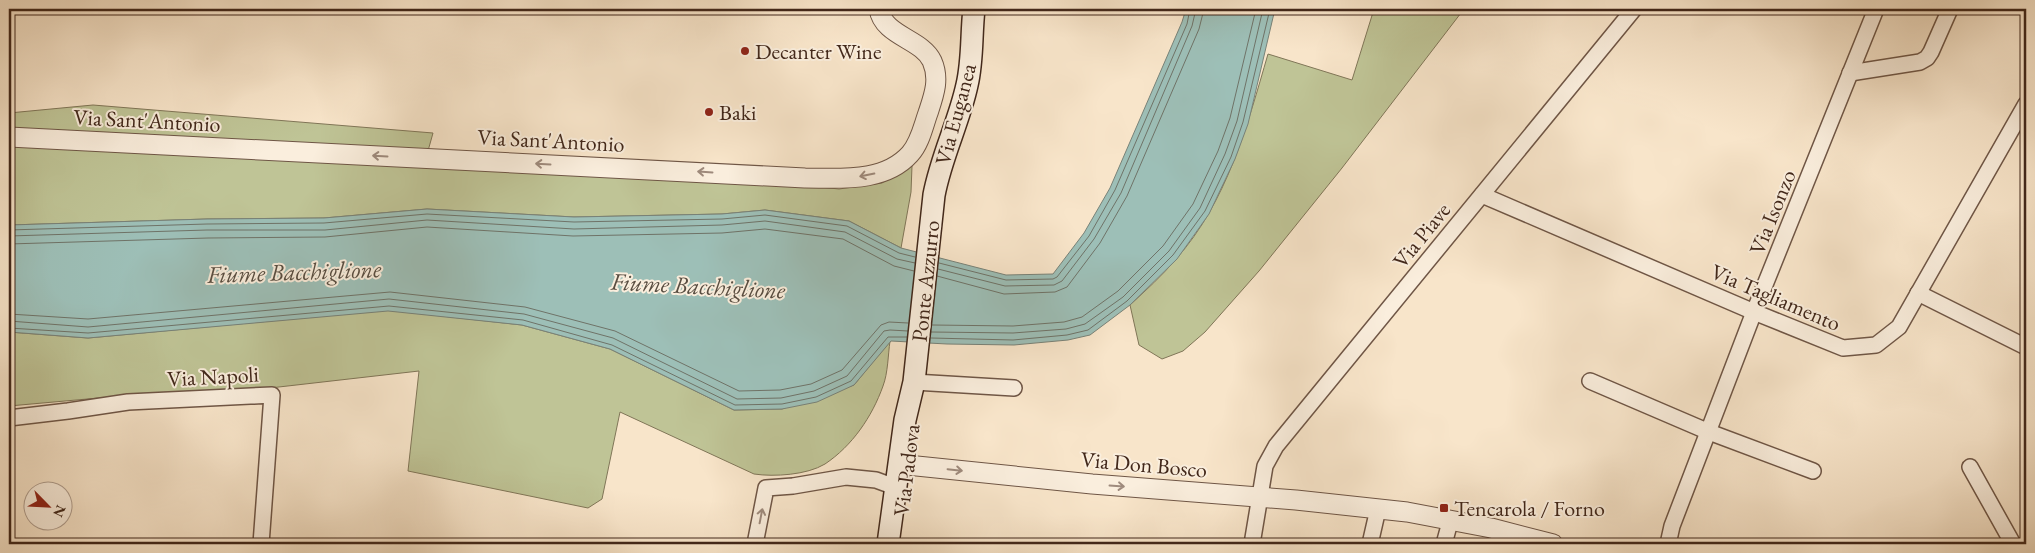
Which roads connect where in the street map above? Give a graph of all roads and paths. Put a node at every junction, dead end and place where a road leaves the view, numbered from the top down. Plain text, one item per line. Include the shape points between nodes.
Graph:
1 (879, 9) edge
2 (962, 9) edge
3 (974, 9) edge
4 (1634, 9) edge
5 (1876, 9) edge
6 (1950, 9) edge
7 (971, 34) junction
8 (1850, 73) junction
9 (2026, 104) edge
10 (9, 137) edge
11 (934, 194) joint
12 (1482, 194) junction
13 (1918, 293) junction
14 (1754, 312) junction
15 (2026, 347) edge
16 (1590, 381) dead end
17 (914, 382) junction
18 (1014, 388) dead end
19 (9, 418) edge
20 (1710, 432) junction
21 (907, 465) junction
22 (1970, 467) dead end
23 (1813, 471) dead end
24 (895, 487) junction
25 (1259, 497) junction
26 (1378, 509) junction
27 (1450, 522) junction
28 (261, 544) edge
29 (755, 544) edge
30 (888, 544) edge
31 (896, 544) edge
32 (1252, 544) edge
33 (1370, 544) edge
34 (1444, 544) edge
35 (1553, 544) edge
36 (1668, 544) edge
37 (2013, 544) edge

1 -> 10 street, Via Sant'Antonio via 886,24 931,60 937,79 919,139 910,154 895,166 872,175 805,178
2 - 7 main road, Via Euganea
3 - 7 main road, Via Euganea
4 - 12 street, Via Piave
5 - 8 street, Via Isonzo
6 - 8 street via 1927,58 1920,62
7 - 11 main road, Via Euganea via 971,68 967,87
8 - 14 street, Via Isonzo
9 - 13 street, Via Tagliamento
11 - 17 main road, Ponte Azzurro
12 - 14 street, Via Tagliamento
12 - 25 street, Via Piave via 1276,446 1266,466
13 - 14 street, Via Tagliamento via 1899,327 1876,345 1843,348
13 - 15 street
14 - 20 street, Via Isonzo
16 - 20 street
17 - 18 street
17 - 21 main road, Via Padova via 914,417
17 - 24 main road, Via Padova
19 - 28 street, Via Napoli via 128,402 272,395
20 - 23 street
20 - 36 street, Via Isonzo via 1672,526
21 -> 25 street, Via Don Bosco
21 - 31 main road, Via Padova
22 - 37 street
29 -> 24 street, Via Padova via 766,488 846,476 876,480
24 - 30 main road, Via Padova
25 - 26 street, Via Don Bosco
25 - 32 street, Via Piave
26 - 27 street, Via Don Bosco
26 - 33 street
27 - 34 street
27 - 35 street, Via Don Bosco via 1491,528

